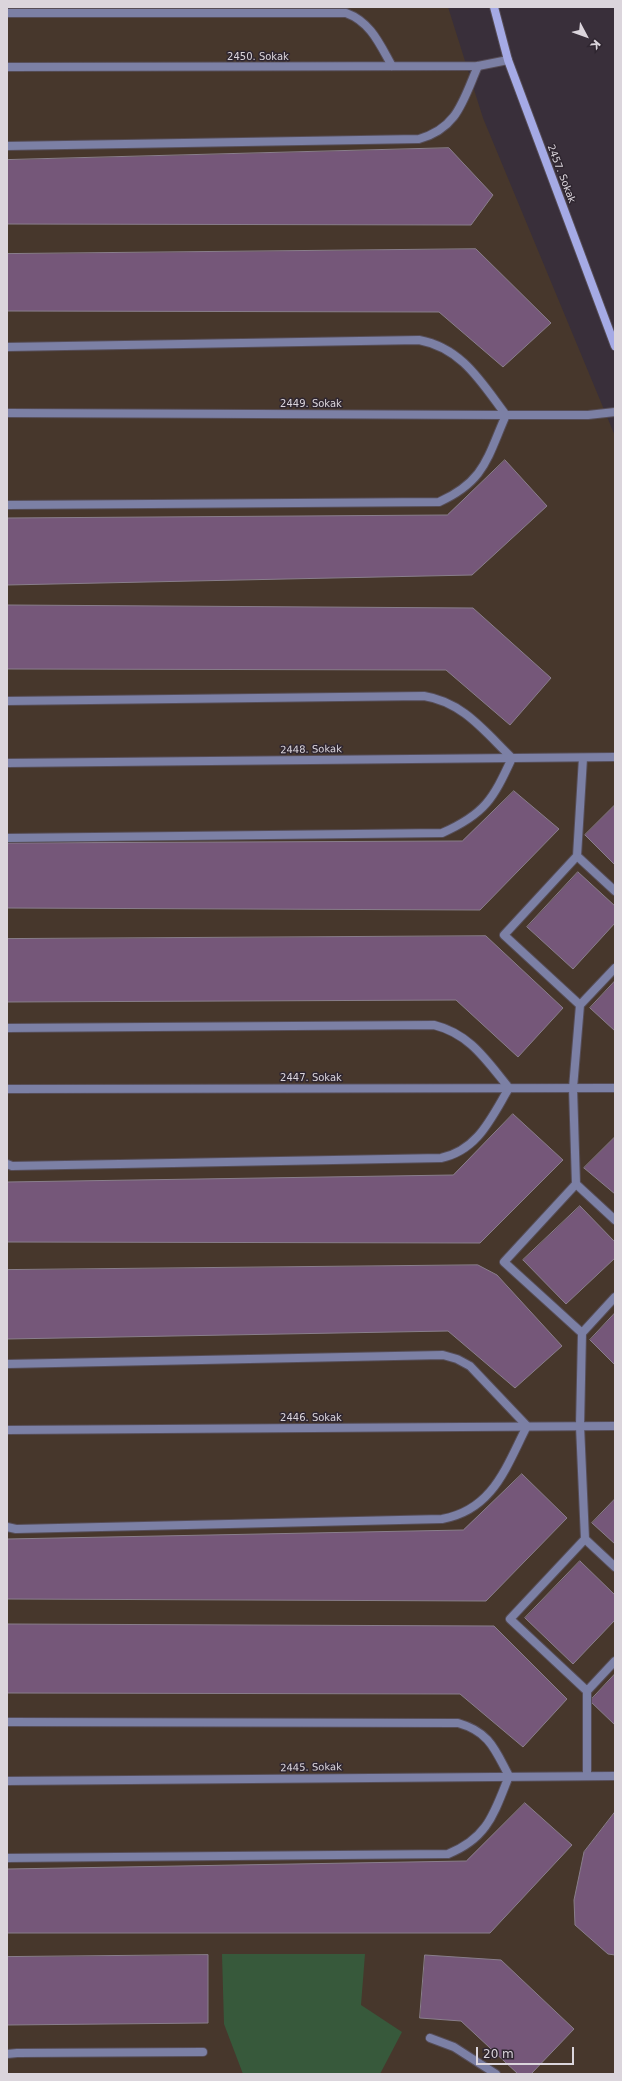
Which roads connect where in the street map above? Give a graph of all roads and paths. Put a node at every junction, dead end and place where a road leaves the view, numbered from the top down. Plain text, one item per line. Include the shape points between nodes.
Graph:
1 (494, 7) edge
2 (7, 13) edge
3 (508, 60) junction
4 (392, 66) junction
5 (478, 66) junction
6 (7, 67) edge
7 (7, 146) edge
8 (615, 346) edge
9 (7, 347) edge
10 (615, 412) edge
11 (7, 413) edge
12 (506, 415) junction
13 (7, 505) edge
14 (7, 701) edge
15 (615, 757) edge
16 (512, 758) junction
17 (583, 758) junction
18 (7, 763) edge
19 (7, 838) edge
20 (577, 856) junction
21 (615, 891) edge
22 (615, 968) edge
23 (580, 1005) junction
24 (7, 1028) edge
25 (509, 1088) junction
26 (574, 1088) junction
27 (615, 1088) edge
28 (7, 1089) edge
29 (7, 1164) edge
30 (576, 1184) junction
31 (615, 1220) edge
32 (615, 1297) edge
33 (582, 1333) junction
34 (7, 1364) edge
35 (527, 1426) junction
36 (580, 1426) junction
37 (615, 1426) edge
38 (7, 1430) edge
39 (7, 1527) edge
40 (585, 1539) junction
41 (615, 1567) edge
42 (615, 1661) edge
43 (587, 1691) junction
44 (7, 1722) edge
45 (509, 1776) junction
46 (587, 1776) junction
47 (615, 1776) edge
48 (7, 1781) edge
49 (7, 1858) edge
50 (430, 2038) dead end
51 (203, 2052) dead end
52 (7, 2054) edge
53 (496, 2074) edge

1 - 3 street, 2457. Sokak
2 - 4 street via 342,12 356,16 366,24
3 - 5 street, 2450. Sokak
3 - 8 street, 2457. Sokak
4 - 5 street, 2450. Sokak
4 - 6 street, 2450. Sokak
5 - 7 street via 451,121 443,129 419,139
9 - 12 street via 419,340 444,347 458,356
10 - 12 street, 2449. Sokak
11 - 12 street, 2449. Sokak
12 - 13 street via 482,471 466,487 438,502
14 - 16 street via 424,696 436,698 460,709
15 - 17 street, 2448. Sokak
16 - 17 street, 2448. Sokak
16 - 18 street, 2448. Sokak
16 - 19 street via 495,794 484,806 458,826 442,833
17 - 20 street
20 - 21 street
20 - 23 street via 504,935
22 - 23 street
23 - 26 street
24 - 25 street via 434,1025 455,1032 467,1040
25 - 26 street, 2447. Sokak
25 - 28 street, 2447. Sokak
25 - 29 street via 473,1143 453,1156 441,1158 12,1166
26 - 27 street, 2447. Sokak
26 - 30 street
30 - 31 street
30 - 33 street via 504,1262
32 - 33 street
33 - 36 street
34 - 35 street via 443,1355 470,1366
35 - 36 street, 2446. Sokak
35 - 38 street, 2446. Sokak
35 - 39 street via 496,1487 475,1507 453,1517 24,1529
36 - 37 street, 2446. Sokak
36 - 40 street
40 - 41 street
40 - 43 street via 510,1619
42 - 43 street
43 - 46 street
44 - 45 street via 458,1723 471,1727 490,1741
45 - 46 street, 2445. Sokak
45 - 48 street, 2445. Sokak
45 - 49 street via 492,1819 482,1833 470,1844 448,1854
46 - 47 street, 2445. Sokak
50 - 53 street via 454,2048
51 - 52 street

